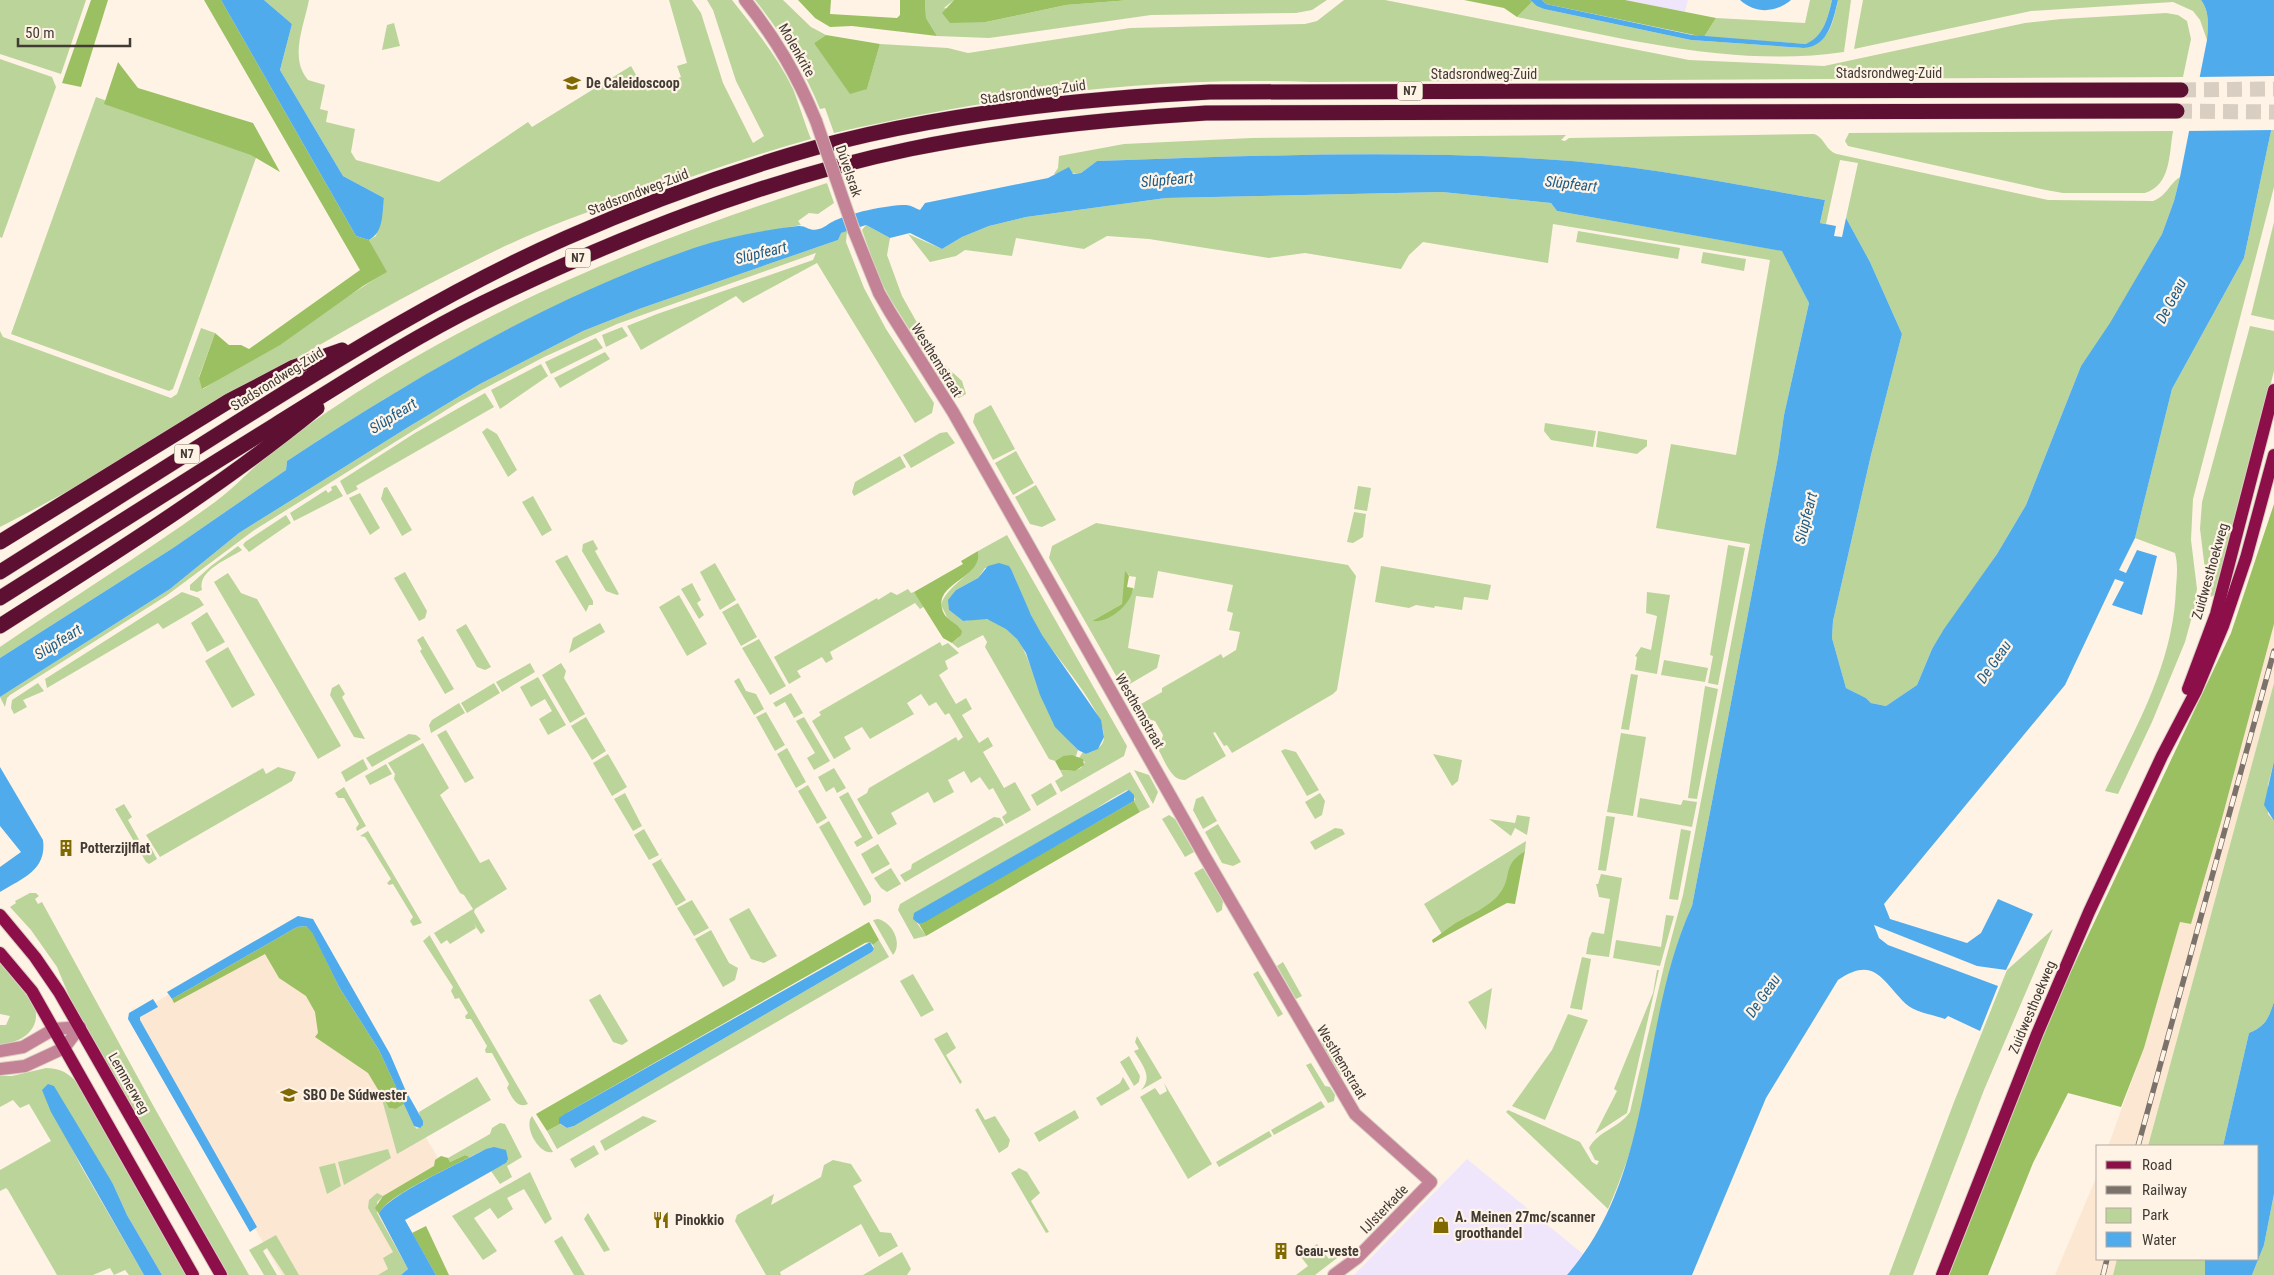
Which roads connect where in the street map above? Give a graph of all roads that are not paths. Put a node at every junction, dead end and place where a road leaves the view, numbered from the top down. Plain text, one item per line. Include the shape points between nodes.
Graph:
1 (745, 0) edge
2 (2181, 90) tunnel mouth
3 (2177, 111) tunnel mouth
4 (816, 120) joint
5 (854, 231) joint
6 (374, 339) junction
7 (369, 366) junction
8 (2274, 390) edge
9 (2274, 455) edge
10 (0, 542) edge
11 (0, 572) edge
12 (0, 598) edge
13 (0, 626) edge
14 (2162, 756) junction
15 (0, 915) edge
16 (0, 953) edge
17 (80, 1027) junction
18 (54, 1029) junction
19 (64, 1048) junction
20 (0, 1051) edge
21 (0, 1069) edge
22 (1432, 1182) joint
23 (193, 1275) edge
24 (220, 1275) edge
25 (1334, 1275) edge
26 (1942, 1275) edge

1 - 4 street, Molenkrite via 773,36
2 - 6 highway, Stadsrondweg-Zuid / N7 via 1210,92 1051,104 905,128 792,155 686,190 566,238 471,284
3 - 7 highway, N7 via 1206,113 1053,125 910,149 692,211 479,305
4 - 5 street, Dúvelsrak, bridge
5 - 22 street, Westhemstraat via 879,293 953,412 1348,1102 1361,1119
6 - 10 highway, N7 via 294,367 229,401
6 - 11 highway, Stadsrondweg-Zuid / N7
7 - 12 highway, N7
7 - 13 highway, N7 via 267,449 218,484
8 - 14 main road, Zuidwesthoekweg via 2216,614
9 - 14 main road, Zuidwesthoekweg via 2246,558 2223,626 2196,690
14 - 26 main road, Zuidwesthoekweg via 2089,912 2041,1025
15 - 17 main road, Lemmerweg via 39,963
16 - 18 main road via 32,991
17 - 18 street
17 - 19 street
17 - 24 main road, Lemmerweg
18 - 19 main road
18 - 20 street via 23,1047
19 - 21 street via 25,1066
19 - 23 main road
22 - 25 street, IJlsterkade via 1357,1258

